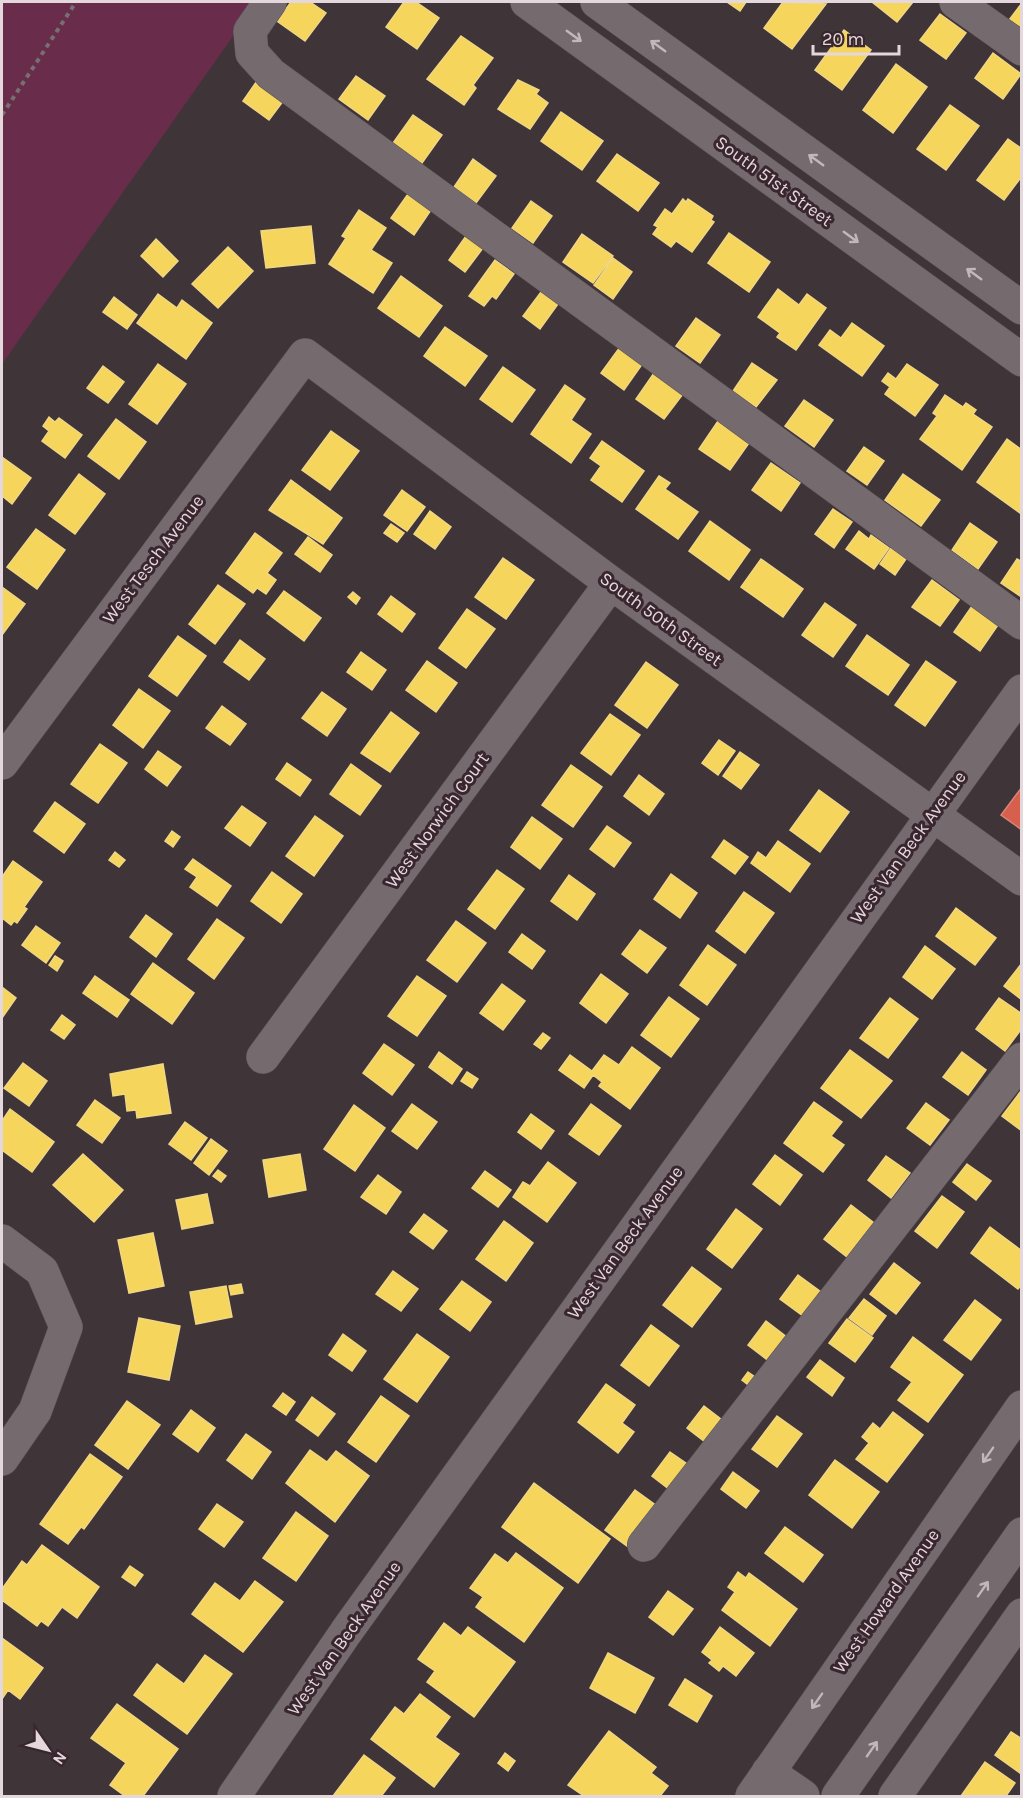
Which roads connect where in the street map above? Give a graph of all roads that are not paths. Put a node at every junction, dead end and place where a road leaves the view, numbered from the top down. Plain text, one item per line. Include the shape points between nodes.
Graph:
1 (270, 2) edge
2 (527, 2) edge
3 (597, 2) edge
4 (956, 2) edge
5 (1022, 49) edge
6 (1022, 308) edge
7 (305, 355) joint
8 (1022, 360) edge
9 (611, 583) junction
10 (1022, 623) edge
11 (1022, 691) edge
12 (2, 763) edge
13 (931, 814) junction
14 (1022, 879) edge
15 (263, 1057) dead end
16 (1022, 1059) edge
17 (2, 1241) edge
18 (1022, 1407) edge
19 (2, 1459) edge
20 (1022, 1534) edge
21 (644, 1545) dead end
22 (1022, 1615) edge
23 (760, 1784) edge
24 (234, 1797) edge
25 (803, 1797) edge
26 (838, 1797) edge
27 (895, 1797) edge

1 - 10 street via 250,31 252,53 271,74
2 -> 8 street, South 51st Street
6 -> 3 street
4 - 5 street
7 - 9 street, South 50th Street
7 - 12 street, West Tesch Avenue
9 - 13 street, South 50th Street
9 - 15 street, West Norwich Court
11 - 13 street, West Van Beck Avenue
13 - 14 street, South 50th Street
13 - 24 street, West Van Beck Avenue via 367,1604
16 - 21 street
17 - 19 street via 42,1271 66,1327 35,1411
18 -> 23 street, West Howard Avenue
26 -> 20 street
22 - 27 street
23 - 25 street

